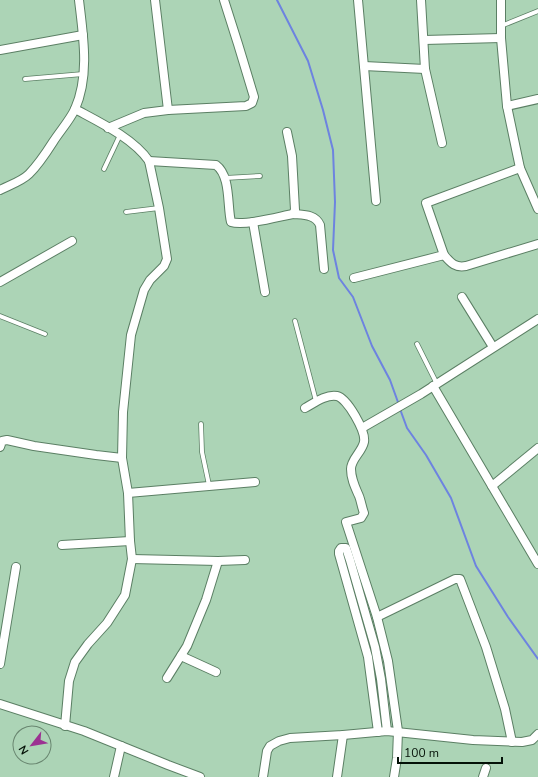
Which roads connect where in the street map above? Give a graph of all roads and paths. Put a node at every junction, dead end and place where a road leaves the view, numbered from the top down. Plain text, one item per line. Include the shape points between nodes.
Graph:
1 (79, 0) edge
2 (155, 0) edge
3 (224, 0) edge
4 (358, 0) edge
5 (421, 0) edge
6 (501, 0) edge
7 (538, 11) edge
8 (501, 26) junction
9 (83, 35) junction
10 (501, 38) junction
11 (424, 40) junction
12 (0, 50) edge
13 (364, 66) junction
14 (425, 69) junction
15 (83, 74) junction
16 (25, 79) dead end
17 (538, 99) edge
18 (507, 106) junction
19 (75, 109) junction
20 (168, 110) junction
21 (108, 128) junction
22 (287, 132) dead end
23 (120, 135) junction
24 (442, 143) dead end
25 (149, 161) junction
26 (520, 168) junction
27 (104, 169) dead end
28 (260, 176) dead end
29 (225, 178) junction
30 (0, 190) edge
31 (376, 201) dead end
32 (159, 208) junction
33 (538, 209) edge
34 (126, 212) dead end
35 (293, 214) junction
36 (253, 222) junction
37 (72, 241) dead end
38 (538, 244) edge
39 (444, 255) junction
40 (324, 269) dead end
41 (354, 278) dead end
42 (0, 282) edge
43 (264, 292) dead end
44 (462, 297) dead end
45 (0, 316) edge
46 (538, 319) edge
47 (295, 321) dead end
48 (44, 334) dead end
49 (417, 344) dead end
50 (493, 347) junction
51 (435, 385) junction
52 (316, 401) junction
53 (305, 408) dead end
54 (201, 424) dead end
55 (362, 428) junction
56 (0, 447) edge
57 (538, 448) edge
58 (122, 458) junction
59 (255, 482) dead end
60 (209, 485) junction
61 (492, 486) junction
62 (128, 493) junction
63 (130, 542) junction
64 (62, 545) dead end
65 (132, 559) junction
66 (245, 560) dead end
67 (218, 561) junction
68 (538, 564) edge
69 (16, 566) dead end
70 (377, 617) junction
71 (181, 656) junction
72 (0, 664) edge
73 (216, 672) dead end
74 (167, 678) dead end
75 (0, 704) edge
76 (65, 726) junction
77 (387, 731) junction
78 (398, 731) junction
79 (378, 732) junction
80 (538, 734) edge
81 (342, 735) junction
82 (512, 742) junction
83 (121, 746) junction
84 (486, 768) dead end
85 (114, 777) edge
86 (200, 777) edge
87 (263, 777) edge
88 (337, 777) edge
89 (394, 777) edge
90 (483, 777) edge

1 - 9 street
2 - 20 street
3 - 20 street via 254,97 252,103 246,106
4 - 13 street
5 - 11 street
6 - 8 street
7 - 8 lane
8 - 10 street
9 - 12 street
9 - 15 street
10 - 11 street
10 - 18 street
11 - 14 street
13 - 14 street
13 - 31 street
14 - 24 street
15 - 16 lane
15 - 19 street
17 - 18 street
18 - 26 street
19 - 21 street
19 - 30 street via 52,145 29,174
20 - 21 street via 144,113
21 - 23 street
22 - 35 street via 292,156 295,210
23 - 25 street
23 - 27 lane
25 - 29 street via 216,165
25 - 32 street
26 - 33 street
26 - 39 street via 426,203
28 - 29 lane
29 - 36 street via 231,222
32 - 34 lane
32 - 58 street via 167,260 144,290 131,335 124,399
35 - 36 street
35 - 40 street via 311,216 318,222
36 - 43 street
37 - 42 street
38 - 39 street via 459,267
39 - 41 street
44 - 50 street
45 - 48 lane
46 - 50 street
47 - 52 lane
49 - 51 lane
50 - 51 street
51 - 55 street
51 - 61 street
52 - 53 street
52 - 55 street via 335,395 341,397
54 - 60 lane via 202,452
55 - 70 street via 364,441 351,467 354,486 364,514 361,518 346,522
56 - 58 street via 2,442 7,440
57 - 61 street
58 - 62 street
59 - 60 street
60 - 62 street
61 - 68 street
62 - 63 street
63 - 64 street
63 - 65 street
65 - 67 street
65 - 76 street via 125,595 107,623 75,662 70,681
66 - 67 street
67 - 71 street via 206,600
69 - 72 street
70 - 78 street via 388,660
70 - 82 street via 455,579 460,579 486,647
71 - 73 street
71 - 74 street
75 - 76 street
76 - 83 street
77 - 78 street
77 - 79 street
77 - 79 street via 375,647 350,560 344,548 339,554 368,657
78 - 82 street
78 - 89 street
79 - 81 street
80 - 82 street via 532,740
81 - 87 street via 279,741 270,746
81 - 88 street
83 - 85 street
83 - 86 street
84 - 90 street

